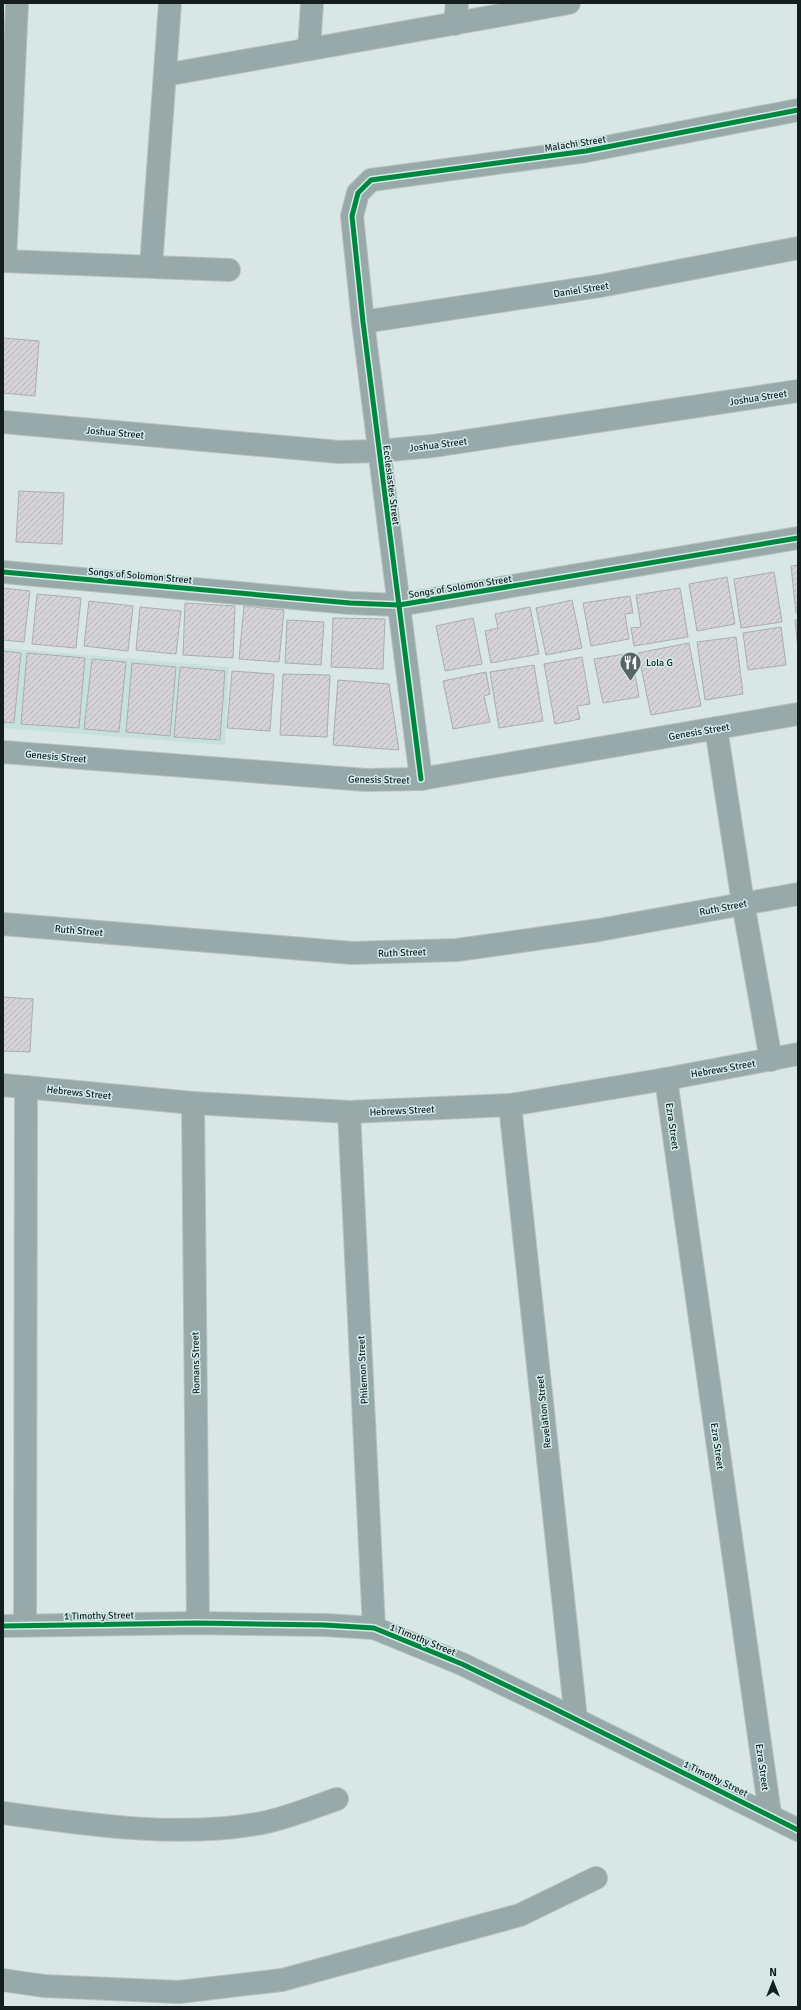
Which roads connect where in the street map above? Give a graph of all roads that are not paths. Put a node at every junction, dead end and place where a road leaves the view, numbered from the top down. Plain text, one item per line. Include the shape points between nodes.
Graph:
1 (17, 3) edge
2 (170, 3) edge
3 (312, 3) edge
4 (457, 3) edge
5 (569, 3) edge
6 (456, 24) junction
7 (309, 49) junction
8 (8, 62) edge
9 (165, 75) junction
10 (798, 110) edge
11 (358, 193) joint
12 (798, 248) edge
13 (4, 261) edge
14 (151, 266) junction
15 (229, 270) dead end
16 (363, 322) junction
17 (798, 391) edge
18 (3, 422) edge
19 (379, 451) junction
20 (798, 538) edge
21 (3, 572) edge
22 (399, 605) junction
23 (798, 714) edge
24 (716, 728) junction
25 (3, 752) edge
26 (421, 779) junction
27 (798, 894) edge
28 (743, 903) junction
29 (3, 924) edge
30 (798, 1054) edge
31 (771, 1060) junction
32 (666, 1079) junction
33 (3, 1084) edge
34 (26, 1086) junction
35 (193, 1103) junction
36 (510, 1105) junction
37 (349, 1112) junction
38 (198, 1623) junction
39 (25, 1625) junction
40 (3, 1626) edge
41 (374, 1628) junction
42 (576, 1719) junction
43 (337, 1800) dead end
44 (3, 1813) edge
45 (770, 1814) junction
46 (798, 1830) edge
47 (596, 1878) dead end
48 (3, 1980) edge

1 - 8 street
2 - 9 street
3 - 7 street
4 - 6 street
5 - 6 street
6 - 7 street
7 - 9 street
8 - 13 street
9 - 14 street
10 - 11 street, Malachi Street via 586,151 371,180
11 - 16 street, Ecclesiastes Street via 352,216
12 - 16 street, Daniel Street via 600,286
13 - 14 street
14 - 15 street
16 - 19 street, Ecclesiastes Street
17 - 19 street, Joshua Street via 433,446
18 - 19 street, Joshua Street via 339,452
19 - 22 street, Ecclesiastes Street
20 - 22 street, Songs of Solomon Street
21 - 22 street, Songs of Solomon Street via 350,604
22 - 26 street, Ecclesiastes Street
23 - 24 street, Genesis Street
24 - 26 street, Genesis Street
24 - 28 street
25 - 26 street, Genesis Street via 366,780
27 - 28 street, Ruth Street
28 - 29 street, Ruth Street via 599,930 457,950 352,953
28 - 31 street
30 - 31 street, Hebrews Street
31 - 32 street, Hebrews Street
32 - 36 street, Hebrews Street
32 - 45 street, Ezra Street
33 - 34 street, Hebrews Street
34 - 35 street, Hebrews Street
34 - 39 street
35 - 37 street, Hebrews Street
35 - 38 street, Romans Street
36 - 37 street, Hebrews Street
36 - 42 street, Revelation Street
37 - 41 street, Philemon Street
38 - 39 street, 1 Timothy Street
38 - 41 street, 1 Timothy Street
39 - 40 street, 1 Timothy Street
41 - 42 street, 1 Timothy Street via 462,1664
42 - 45 street, 1 Timothy Street
43 - 44 street via 257,1824 184,1831 88,1824
45 - 46 street, 1 Timothy Street
47 - 48 street via 520,1915 282,1980 179,1992 44,1986

